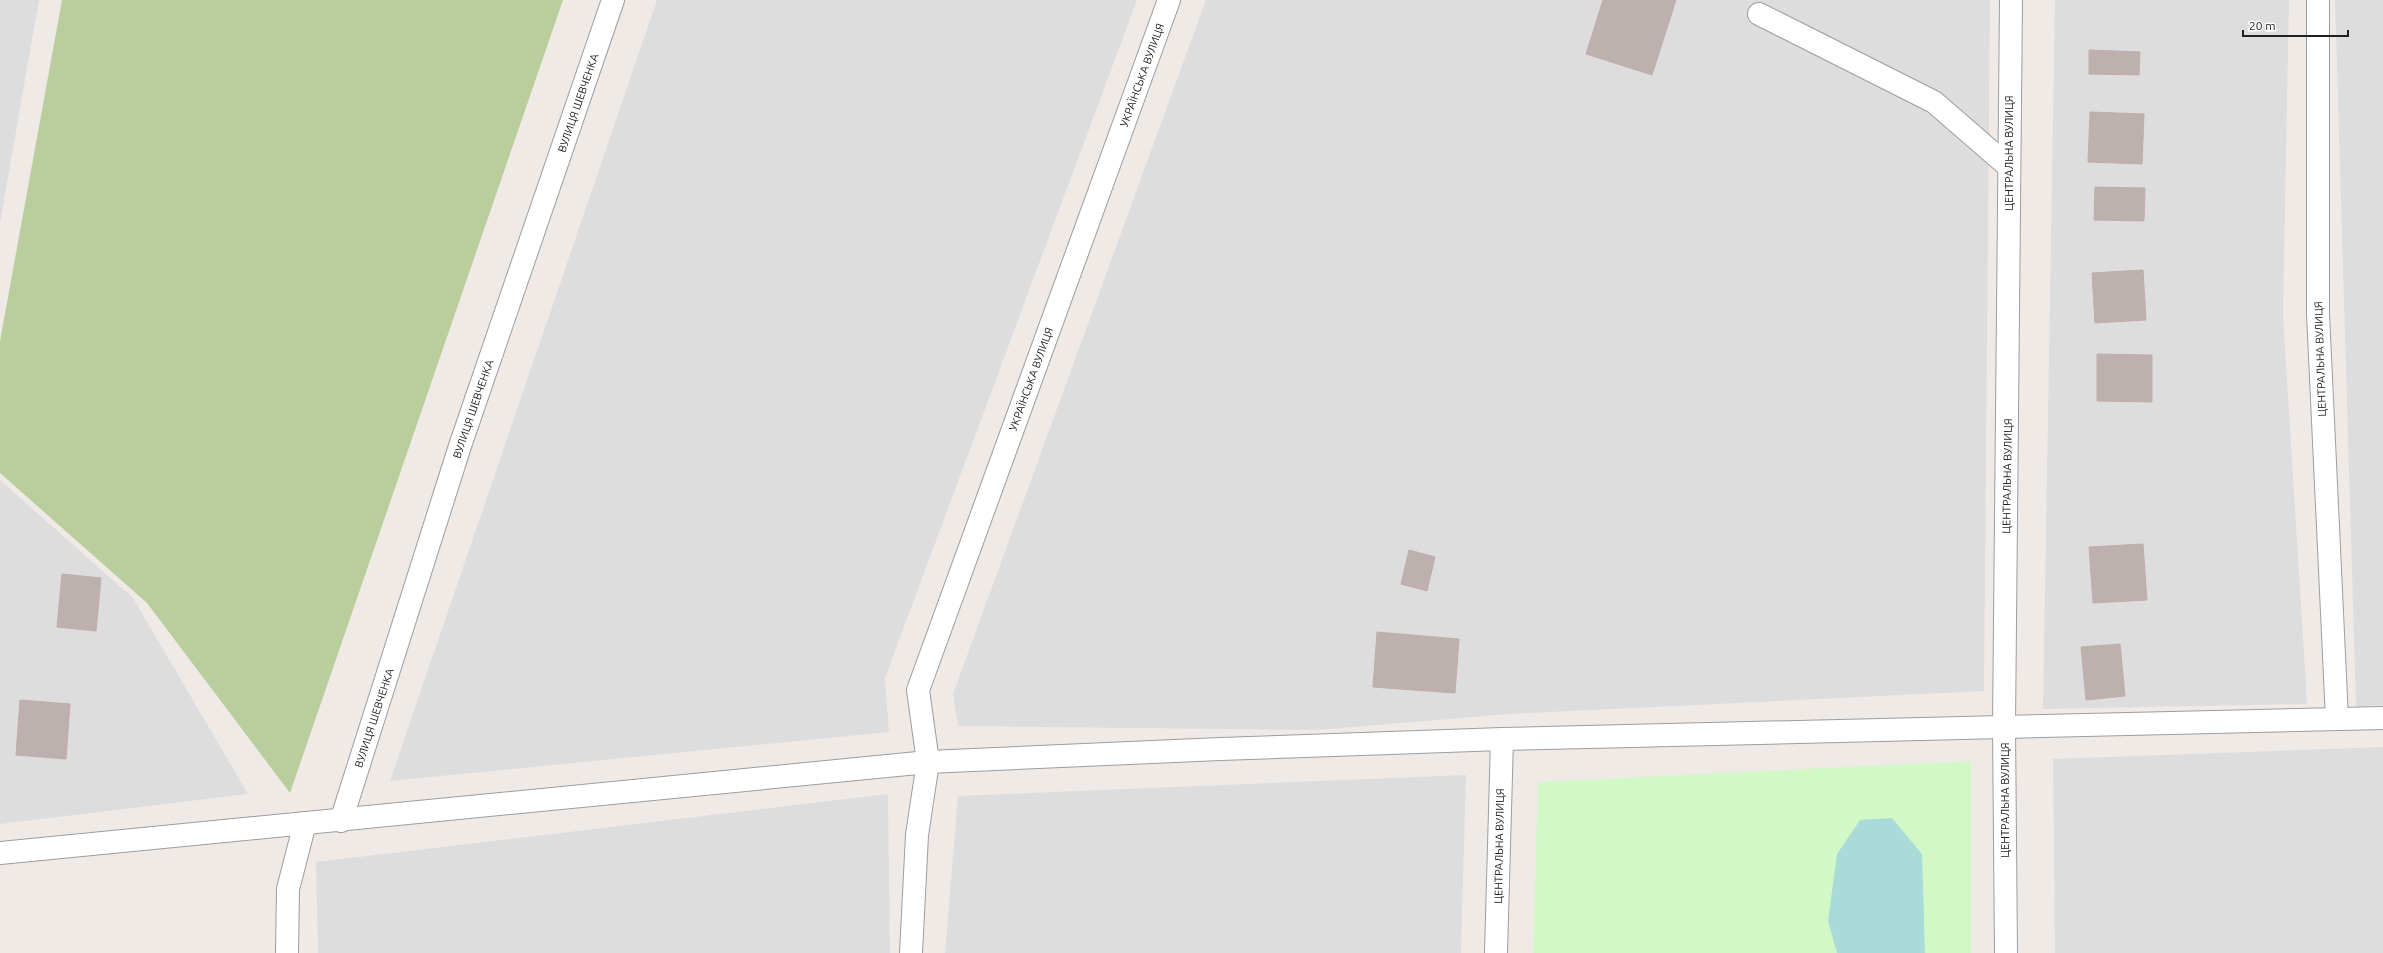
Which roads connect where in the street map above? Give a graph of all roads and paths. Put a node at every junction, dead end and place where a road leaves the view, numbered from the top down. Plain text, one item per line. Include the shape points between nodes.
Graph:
1 (613, 0) edge
2 (1169, 0) edge
3 (2011, 0) edge
4 (2318, 0) edge
5 (1759, 14) dead end
6 (2009, 168) junction
7 (2383, 718) edge
8 (2337, 719) junction
9 (2004, 726) junction
10 (1502, 739) junction
11 (928, 762) junction
12 (341, 821) junction
13 (305, 823) junction
14 (0, 853) edge
15 (287, 953) edge
16 (911, 953) edge
17 (1496, 953) edge
18 (2006, 953) edge

1 - 12 street, ВУЛИЦЯ ШЕВЧЕНКА via 460,446
2 - 11 street, УКРАЇНСЬКА ВУЛИЦЯ via 918,690
3 - 6 street, ЦЕНТРАЛЬНА ВУЛИЦЯ
4 - 8 street, ЦЕНТРАЛЬНА ВУЛИЦЯ via 2318,314
5 - 6 street via 1934,102
6 - 9 street, ЦЕНТРАЛЬНА ВУЛИЦЯ
7 - 8 street
8 - 9 street
9 - 10 street
9 - 18 street, ЦЕНТРАЛЬНА ВУЛИЦЯ
10 - 11 street
10 - 17 street, ЦЕНТРАЛЬНА ВУЛИЦЯ
11 - 12 street
11 - 16 street, УКРАЇНСЬКА ВУЛИЦЯ via 917,835
12 - 13 street
13 - 14 street
13 - 15 street via 288,889

